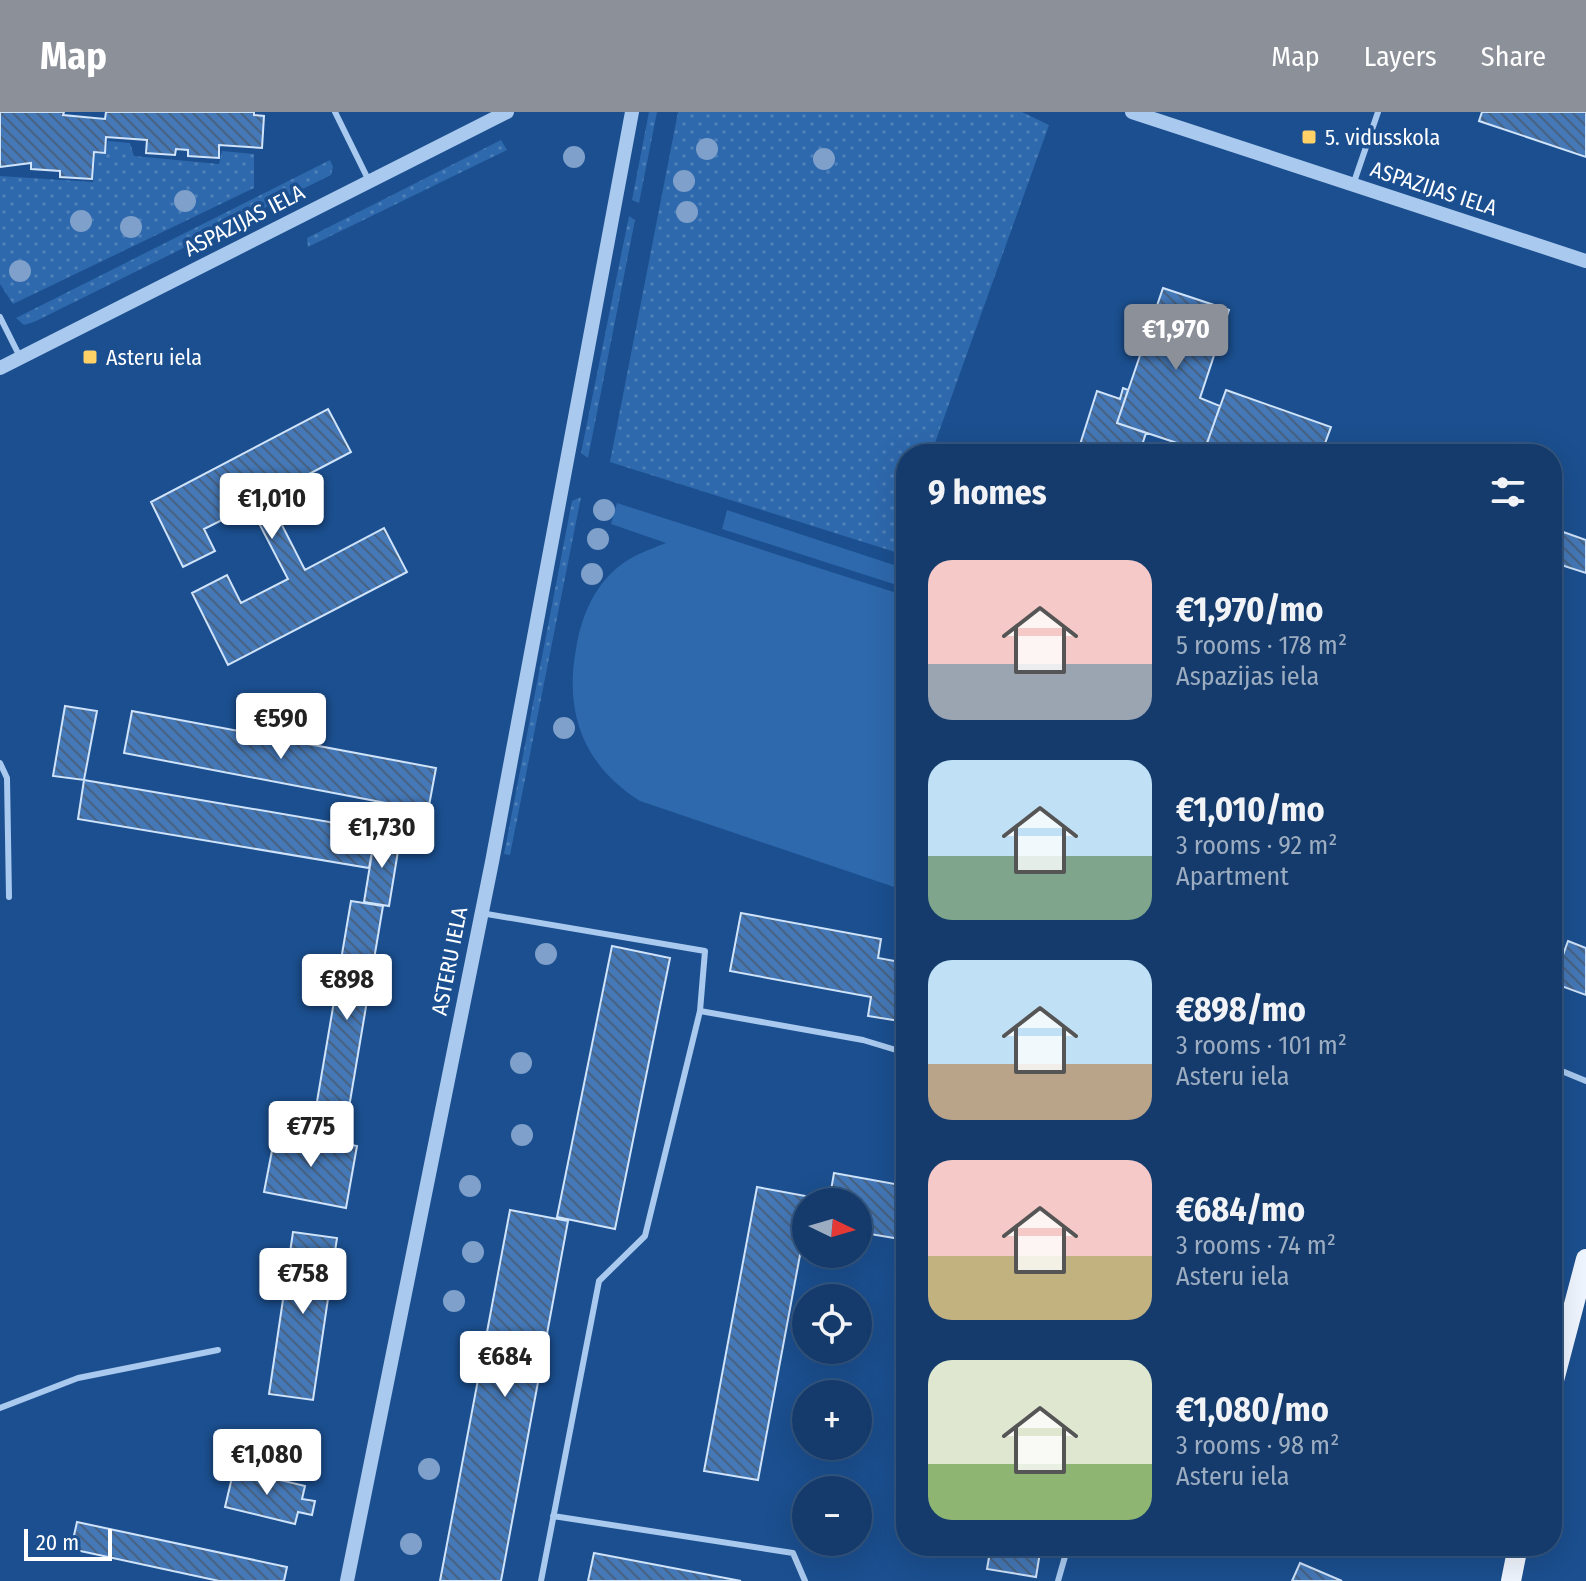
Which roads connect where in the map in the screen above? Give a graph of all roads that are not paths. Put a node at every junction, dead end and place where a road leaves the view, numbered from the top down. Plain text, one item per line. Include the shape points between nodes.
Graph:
1 (335, 112) edge
2 (507, 112) edge
3 (632, 112) edge
4 (1132, 112) edge
5 (1378, 112) edge
6 (369, 181) junction
7 (1353, 185) junction
8 (1586, 261) edge
9 (0, 317) edge
10 (20, 357) junction
11 (0, 368) edge
12 (0, 763) edge
13 (9, 897) dead end
14 (481, 913) junction
15 (700, 1011) junction
16 (896, 1050) edge
17 (1562, 1071) edge
18 (1586, 1081) edge
19 (1586, 1259) edge
20 (218, 1350) dead end
21 (1562, 1350) edge
22 (0, 1408) edge
23 (553, 1516) junction
24 (1065, 1556) edge
25 (1516, 1556) edge
26 (347, 1581) edge
27 (541, 1581) edge
28 (805, 1581) edge
29 (1058, 1581) edge
30 (1511, 1581) edge

1 - 6 lane
2 - 6 street, ASPAZIJAS IELA
3 - 14 street, ASTERU IELA
4 - 7 street, ASPAZIJAS IELA
5 - 7 lane
6 - 10 street, ASPAZIJAS IELA
7 - 8 street, ASPAZIJAS IELA
9 - 10 lane
10 - 11 street, ASPAZIJAS IELA
12 - 13 lane via 7,778
14 - 15 lane via 705,951
14 - 26 street, ASTERU IELA
15 - 16 lane
15 - 23 lane via 645,1236 599,1281
17 - 18 lane
19 - 21 main road
20 - 22 lane via 78,1378
23 - 27 lane
23 - 28 lane via 793,1553
24 - 29 lane
25 - 30 main road

